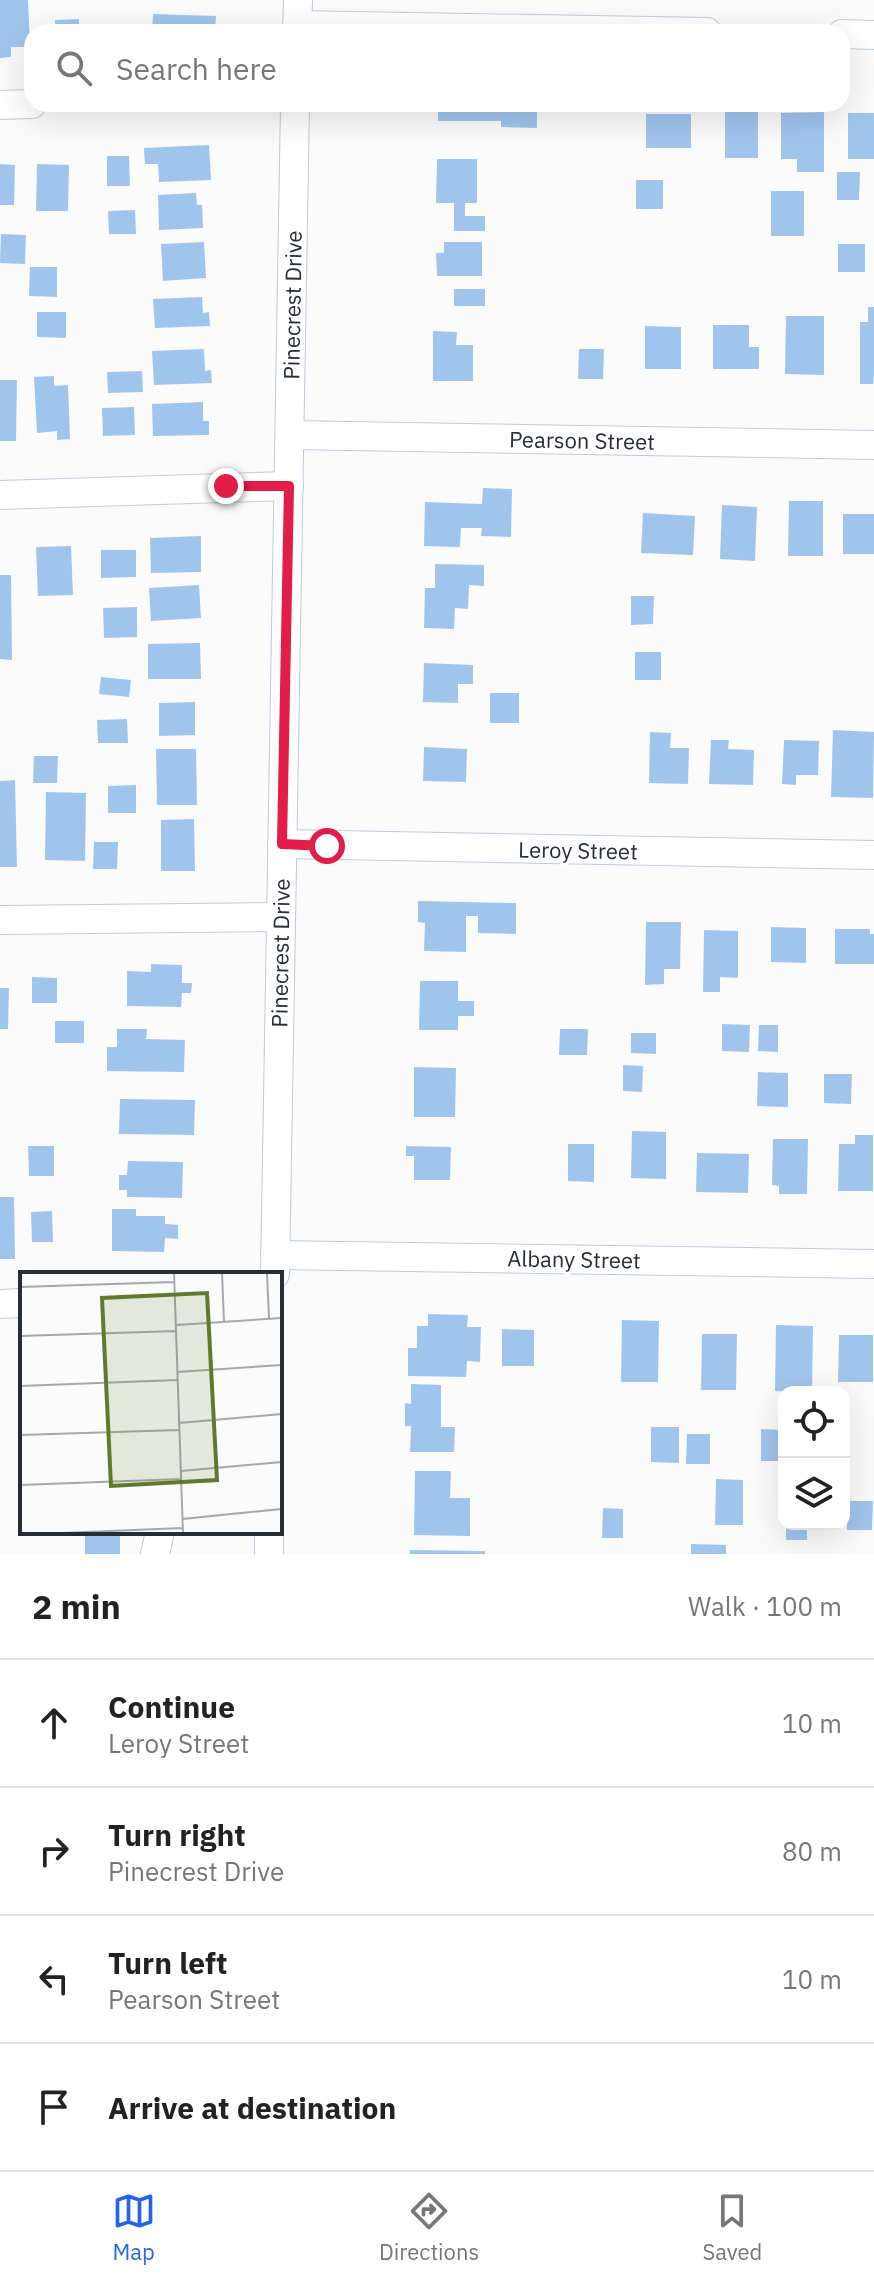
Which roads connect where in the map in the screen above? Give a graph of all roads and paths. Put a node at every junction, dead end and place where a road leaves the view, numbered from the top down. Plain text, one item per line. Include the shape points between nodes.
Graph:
1 (298, 19) edge
2 (455, 24) edge
3 (850, 34) edge
4 (874, 35) edge
5 (24, 104) edge
6 (0, 105) edge
7 (295, 112) edge
8 (290, 435) junction
9 (874, 445) edge
10 (289, 486) junction
11 (0, 495) edge
12 (282, 844) junction
13 (874, 855) edge
14 (281, 917) junction
15 (0, 920) edge
16 (275, 1264) edge
17 (874, 1264) edge
18 (20, 1303) edge
19 (0, 1304) edge
20 (160, 1534) edge
21 (155, 1554) edge

1 - 2 street
3 - 4 street
5 - 6 street
7 - 8 street, Pinecrest Drive
8 - 9 street, Pearson Street
8 - 10 street, Pinecrest Drive
10 - 11 street
10 - 12 street, Pinecrest Drive
12 - 13 street, Leroy Street
12 - 14 street, Pinecrest Drive
14 - 15 street
14 - 16 street, Pinecrest Drive
16 - 17 street, Albany Street
18 - 19 street
20 - 21 street

